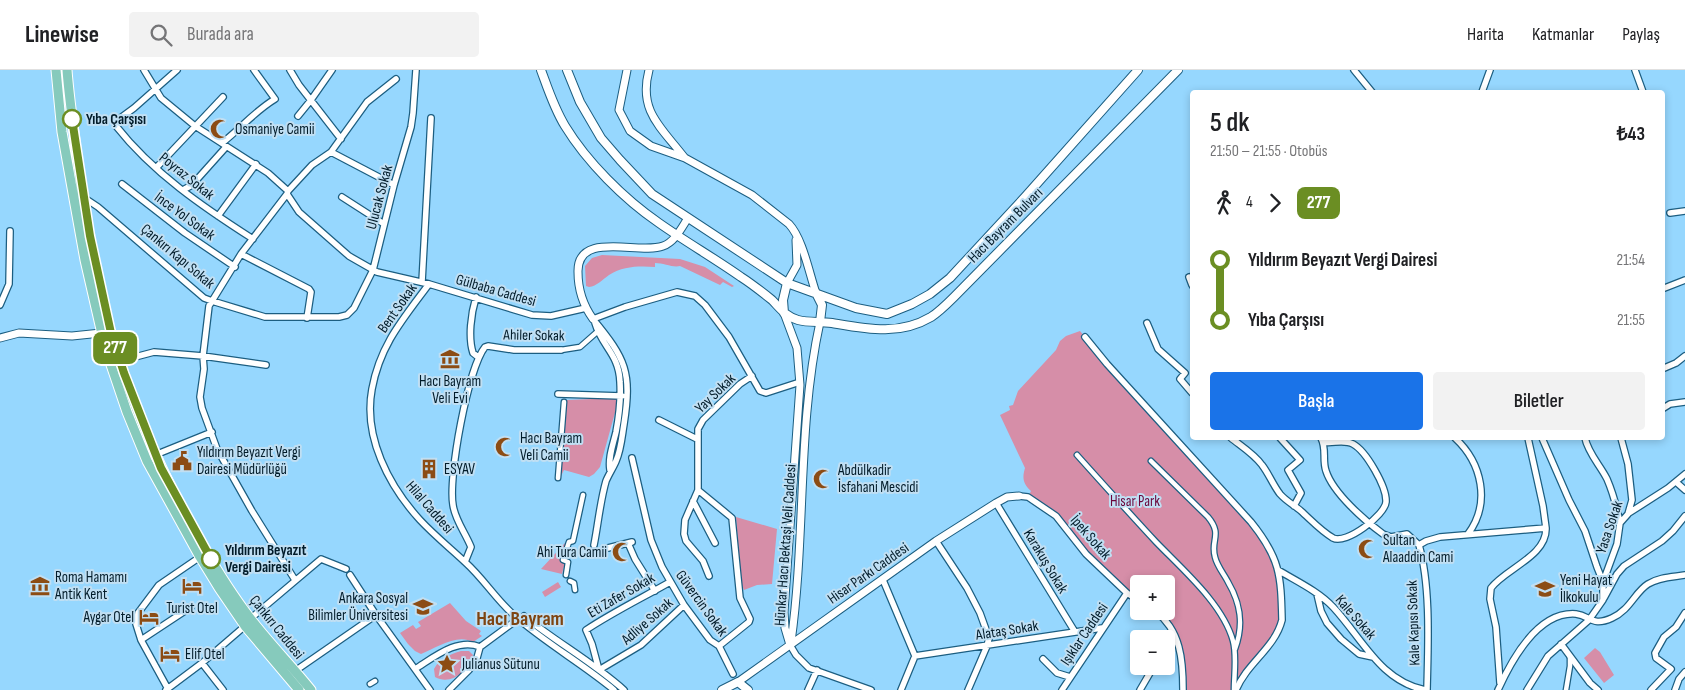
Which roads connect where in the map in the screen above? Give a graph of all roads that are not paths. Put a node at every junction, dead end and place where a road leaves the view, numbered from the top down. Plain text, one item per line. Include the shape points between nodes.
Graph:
1 (56, 70) edge
2 (67, 70) edge
3 (144, 70) edge
4 (176, 70) edge
5 (254, 70) edge
6 (290, 70) edge
7 (332, 70) edge
8 (416, 70) edge
9 (541, 70) edge
10 (567, 70) edge
11 (627, 70) edge
12 (649, 70) edge
13 (1138, 70) edge
14 (1178, 70) edge
15 (1354, 70) edge
16 (1490, 70) edge
17 (1635, 70) edge
18 (396, 80) dead end
19 (156, 89) junction
20 (1370, 90) edge
21 (1483, 90) edge
22 (1642, 90) edge
23 (223, 97) dead end
24 (311, 100) junction
25 (298, 116) dead end
26 (431, 118) dead end
27 (195, 126) junction
28 (341, 139) junction
29 (224, 145) junction
30 (331, 152) junction
31 (685, 158) junction
32 (256, 164) junction
33 (156, 168) junction
34 (122, 184) dead end
35 (394, 185) junction
36 (183, 190) junction
37 (287, 193) junction
38 (83, 197) junction
39 (342, 197) dead end
40 (1685, 211) edge
41 (1670, 213) dead end
42 (218, 216) junction
43 (688, 218) junction
44 (384, 224) junction
45 (10, 231) dead end
46 (676, 234) junction
47 (796, 235) junction
48 (253, 239) junction
49 (241, 254) junction
50 (235, 267) junction
51 (374, 270) junction
52 (422, 282) junction
53 (787, 283) junction
54 (1684, 283) edge
55 (429, 284) junction
56 (1665, 288) edge
57 (816, 293) junction
58 (476, 298) junction
59 (212, 301) junction
60 (0, 305) edge
61 (586, 308) junction
62 (784, 313) junction
63 (307, 318) junction
64 (594, 319) junction
65 (820, 322) junction
66 (1147, 323) dead end
67 (0, 331) edge
68 (597, 332) junction
69 (101, 333) junction
70 (4, 337) edge
71 (1084, 337) dead end
72 (561, 350) joint
73 (203, 356) junction
74 (1685, 356) edge
75 (478, 357) junction
76 (120, 361) junction
77 (266, 365) dead end
78 (1665, 368) edge
79 (375, 375) joint
80 (752, 376) junction
81 (800, 382) junction
82 (1190, 391) edge
83 (558, 394) dead end
84 (624, 396) junction
85 (564, 402) dead end
86 (1685, 402) edge
87 (1665, 407) edge
88 (659, 420) dead end
89 (212, 432) junction
90 (697, 439) junction
91 (1233, 440) edge
92 (1282, 440) edge
93 (1322, 440) edge
94 (1457, 440) edge
95 (1528, 440) edge
96 (1543, 440) edge
97 (1586, 440) edge
98 (1622, 440) edge
99 (1076, 454) dead end
100 (155, 455) junction
101 (632, 458) dead end
102 (1151, 461) dead end
103 (1685, 474) edge
104 (558, 478) dead end
105 (1676, 482) junction
106 (698, 490) junction
107 (1685, 490) edge
108 (583, 494) dead end
109 (1019, 496) joint
110 (693, 501) junction
111 (996, 502) junction
112 (1294, 506) junction
113 (1628, 514) junction
114 (1685, 516) edge
115 (1369, 523) junction
116 (1620, 524) junction
117 (1546, 528) junction
118 (1468, 534) junction
119 (936, 542) junction
120 (715, 543) dead end
121 (1419, 545) junction
122 (594, 546) dead end
123 (608, 548) dead end
124 (200, 557) junction
125 (465, 562) junction
126 (346, 569) dead end
127 (1278, 570) junction
128 (350, 575) dead end
129 (566, 575) dead end
130 (1685, 575) edge
131 (709, 576) dead end
132 (296, 580) junction
133 (883, 580) junction
134 (570, 581) dead end
135 (670, 582) junction
136 (1603, 582) junction
137 (575, 590) dead end
138 (655, 591) junction
139 (1127, 593) junction
140 (1317, 594) junction
141 (1130, 595) edge
142 (1603, 600) junction
143 (684, 605) junction
144 (192, 607) dead end
145 (1685, 613) edge
146 (376, 615) junction
147 (521, 618) junction
148 (1589, 620) junction
149 (248, 622) junction
150 (1102, 628) junction
151 (1075, 632) junction
152 (1175, 638) edge
153 (141, 640) junction
154 (1561, 644) junction
155 (790, 645) junction
156 (719, 646) junction
157 (988, 646) junction
158 (480, 647) junction
159 (1235, 650) junction
160 (1570, 655) junction
161 (915, 656) junction
162 (1373, 657) junction
163 (1043, 659) dead end
164 (202, 663) junction
165 (415, 669) junction
166 (599, 670) junction
167 (817, 670) junction
168 (295, 671) junction
169 (1685, 672) edge
170 (733, 674) joint
171 (1149, 675) edge
172 (1070, 677) junction
173 (375, 680) dead end
174 (738, 682) junction
175 (370, 684) dead end
176 (1499, 687) edge
177 (167, 689) edge
178 (223, 690) edge
179 (299, 690) edge
180 (310, 690) edge
181 (430, 690) edge
182 (449, 690) edge
183 (614, 690) edge
184 (624, 690) edge
185 (722, 690) edge
186 (748, 690) edge
187 (808, 690) edge
188 (872, 690) edge
189 (901, 690) edge
190 (968, 690) edge
191 (1062, 690) edge
192 (1140, 690) edge
193 (1183, 690) edge
194 (1235, 690) edge
195 (1426, 690) edge
196 (1527, 690) edge
197 (1566, 690) edge
198 (1598, 690) edge
199 (1651, 690) edge
200 (1675, 690) edge

1 - 69 main road, Çankırı Caddesi via 62,132 84,260
2 - 38 main road, Çankırı Caddesi
3 - 19 street, Gülbaba Caddesi
4 - 19 street
5 - 29 street via 275,99 253,115
6 - 24 street
7 - 24 street
8 - 35 street, Ulucak Sokak via 414,113
9 - 46 main road, Hacı Bayram Bulvarı via 551,98 583,151 628,197
10 - 43 main road, Hacı Bayram Bulvarı via 580,102 601,138 652,194
11 - 31 street via 619,110 630,131 650,146
12 - 31 street via 645,84 650,113
13 - 57 main road, Hacı Bayram Bulvarı via 950,278 930,294 887,314 856,308
14 - 65 main road, Hacı Bayram Bulvarı via 932,316 898,330 881,331
15 - 20 street
16 - 21 street
17 - 22 street
18 - 28 street via 367,102
19 - 27 street, Gülbaba Caddesi
19 - 33 street, Poyraz Sokak via 115,122
23 - 27 street
24 - 25 street
24 - 28 street
26 - 52 street
27 - 29 street, Gülbaba Caddesi
27 - 33 street
28 - 30 street
29 - 32 street, Gülbaba Caddesi
29 - 36 street via 192,185
30 - 35 street
30 - 37 street via 312,165
31 - 47 street via 752,195 789,224
32 - 37 street, Gülbaba Caddesi
32 - 42 street
33 - 36 street, Poyraz Sokak
34 - 50 street, İnce Yol Sokak
35 - 44 street, Ulucak Sokak
36 - 42 street, Poyraz Sokak
37 - 48 street
37 - 51 street, Gülbaba Caddesi via 299,212 348,256
38 - 59 street, Çankırı Kapı Sokak via 204,298
38 - 76 main road, Çankırı Caddesi via 101,290
39 - 44 street
40 - 41 street
42 - 48 street, Poyraz Sokak
43 - 46 street
43 - 53 main road, Hacı Bayram Bulvarı
44 - 51 street, Ulucak Sokak
45 - 60 street via 9,284
46 - 61 street via 671,242 659,247 594,248 582,255 578,276
46 - 62 main road, Hacı Bayram Bulvarı via 742,277
47 - 53 street via 796,265
47 - 57 street
48 - 49 street
49 - 50 street
49 - 63 street via 309,288
50 - 59 street
51 - 52 street, Gülbaba Caddesi
51 - 63 street, Ulucak Sokak via 347,315
52 - 55 street, Gülbaba Caddesi
53 - 57 main road, Hacı Bayram Bulvarı
53 - 62 main road
54 - 56 street
55 - 58 street, Gülbaba Caddesi
55 - 79 street, Bent Sokak via 390,337
57 - 65 main road via 822,305
58 - 61 street, Gülbaba Caddesi via 532,315 551,316
58 - 75 street via 472,343 473,353
59 - 63 street via 265,317
59 - 73 street, Çankırı Kapı Sokak
61 - 64 street
62 - 65 main road, Hacı Bayram Bulvarı via 797,320
62 - 81 street, Hünkar Hacı Bektaşi Veli Caddesi via 797,348
64 - 68 street
64 - 80 street, Yay Sokak via 660,296 683,292 699,299 720,325
64 - 84 street via 625,366 628,388
65 - 155 street, Hünkar Hacı Bektaşi Veli Caddesi via 808,406
66 - 82 street via 1156,347 1185,373 1180,379
67 - 70 street
68 - 72 street, Ahiler Sokak via 580,347
68 - 84 street via 615,357
69 - 70 street via 72,336 19,333
69 - 124 main road, Çankırı Caddesi via 147,461
71 - 127 street via 1251,522 1267,543
72 - 75 street, Ahiler Sokak via 514,350 488,346
73 - 76 street via 154,352
73 - 77 street
73 - 89 street, Çankırı Kapı Sokak via 200,402
74 - 78 street
75 - 125 street via 465,400 451,490 455,514 472,547
76 - 100 main road, Çankırı Caddesi
79 - 125 street, Hilal Caddesi via 370,402 374,442 379,456 407,505
80 - 81 street via 763,393
80 - 90 street, Yay Sokak via 703,420
81 - 155 street, Hünkar Hacı Bektaşi Veli Caddesi via 784,612
83 - 84 street
84 - 122 street via 622,440 606,482
85 - 104 street
86 - 87 street
88 - 90 street
89 - 100 street
89 - 132 street, Çankırı Kapı Sokak via 217,449 252,511
90 - 106 street
91 - 112 street via 1262,465 1281,495
92 - 112 street via 1300,460 1288,470 1301,493
93 - 115 street via 1328,476 1341,495
93 - 115 street via 1354,444 1374,469 1386,503
94 - 118 street via 1473,462 1480,480 1482,504 1478,520
95 - 117 street
96 - 136 street via 1585,531
97 - 116 street via 1608,481
98 - 113 street, Yasa Sokak via 1631,488
99 - 159 street via 1205,594 1227,626
100 - 149 main road, Çankırı Caddesi via 195,532
101 - 135 street, Güvercin Sokak via 651,540
102 - 159 street via 1214,526 1214,556 1234,592 1241,619
103 - 105 street
105 - 107 street
105 - 113 street
106 - 110 street
106 - 156 street via 732,518 740,598 750,619
108 - 129 street via 573,541 569,542 563,560 568,562
109 - 111 street, Hisar Parkı Caddesi
109 - 139 street, İpek Sokak via 1028,497 1056,516 1086,554
110 - 120 street
110 - 131 street via 685,520 684,534 686,541 703,560
111 - 119 street, Hisar Parkı Caddesi
111 - 151 street, Karakuş Sokak
112 - 115 street via 1336,539 1353,535
113 - 116 street, Yasa Sokak
114 - 142 street via 1662,541 1624,566
115 - 121 street via 1388,536 1409,535
116 - 136 street, Yasa Sokak via 1617,544
117 - 118 street
117 - 176 street via 1539,548 1491,588
118 - 121 street via 1440,537
119 - 133 street, Hisar Parkı Caddesi
119 - 157 street via 980,613 989,638
121 - 195 street, Kale Kapısı Sokak via 1425,580
123 - 138 street via 630,543 635,559
124 - 149 main road, Çankırı Caddesi via 219,588
124 - 153 street via 159,585 138,613 136,624
125 - 147 street, Hilal Caddesi via 503,605
126 - 132 street via 321,559
127 - 140 street, Kale Sokak
127 - 194 street via 1282,620 1278,633
128 - 146 street
130 - 148 street via 1648,584 1631,604 1612,618
132 - 149 street
133 - 155 street, Hisar Parkı Caddesi
133 - 161 street
134 - 137 street via 574,583
135 - 138 street, Eti Zafer Sokak
135 - 143 street, Güvercin Sokak
136 - 142 street, Yasa Sokak
138 - 166 street, Eti Zafer Sokak via 614,611 586,630
139 - 141 street, İpek Sokak
139 - 150 street, Işıklar Caddesi
140 - 162 street, Kale Sokak via 1332,606
140 - 162 street via 1327,623 1341,639 1359,654
142 - 148 street
143 - 156 street, Güvercin Sokak via 710,640
143 - 166 street, Adliye Sokak via 641,645
144 - 153 street
145 - 199 street via 1655,653 1656,658 1672,669
146 - 165 street
146 - 168 street
147 - 158 street
147 - 166 street
147 - 183 street via 556,649
148 - 154 street
148 - 176 street via 1578,614 1562,615 1540,628 1521,647
149 - 164 street
149 - 168 main road, Çankırı Caddesi
149 - 179 main road, Çankırı Caddesi
150 - 151 street, Alataş Sokak
150 - 172 street, Işıklar Caddesi
151 - 157 street, Alataş Sokak
152 - 193 street via 1182,654
153 - 177 street
154 - 160 street
154 - 196 street via 1542,664
155 - 167 street via 804,664
155 - 174 street, Hisar Parkı Caddesi
156 - 170 street, Güvercin Sokak
157 - 161 street, Alataş Sokak
157 - 190 street
158 - 165 street via 470,644 454,647
158 - 182 street via 469,670
159 - 194 street
160 - 197 street
160 - 198 street
161 - 189 street
162 - 195 street via 1408,686
163 - 172 street via 1057,673
164 - 177 street
164 - 178 street
165 - 181 street
166 - 184 street
167 - 187 street
167 - 188 street
168 - 180 main road, Çankırı Caddesi
169 - 200 street
170 - 174 street
171 - 192 street
172 - 191 street, Işıklar Caddesi
173 - 175 street
174 - 185 main road
174 - 186 main road

